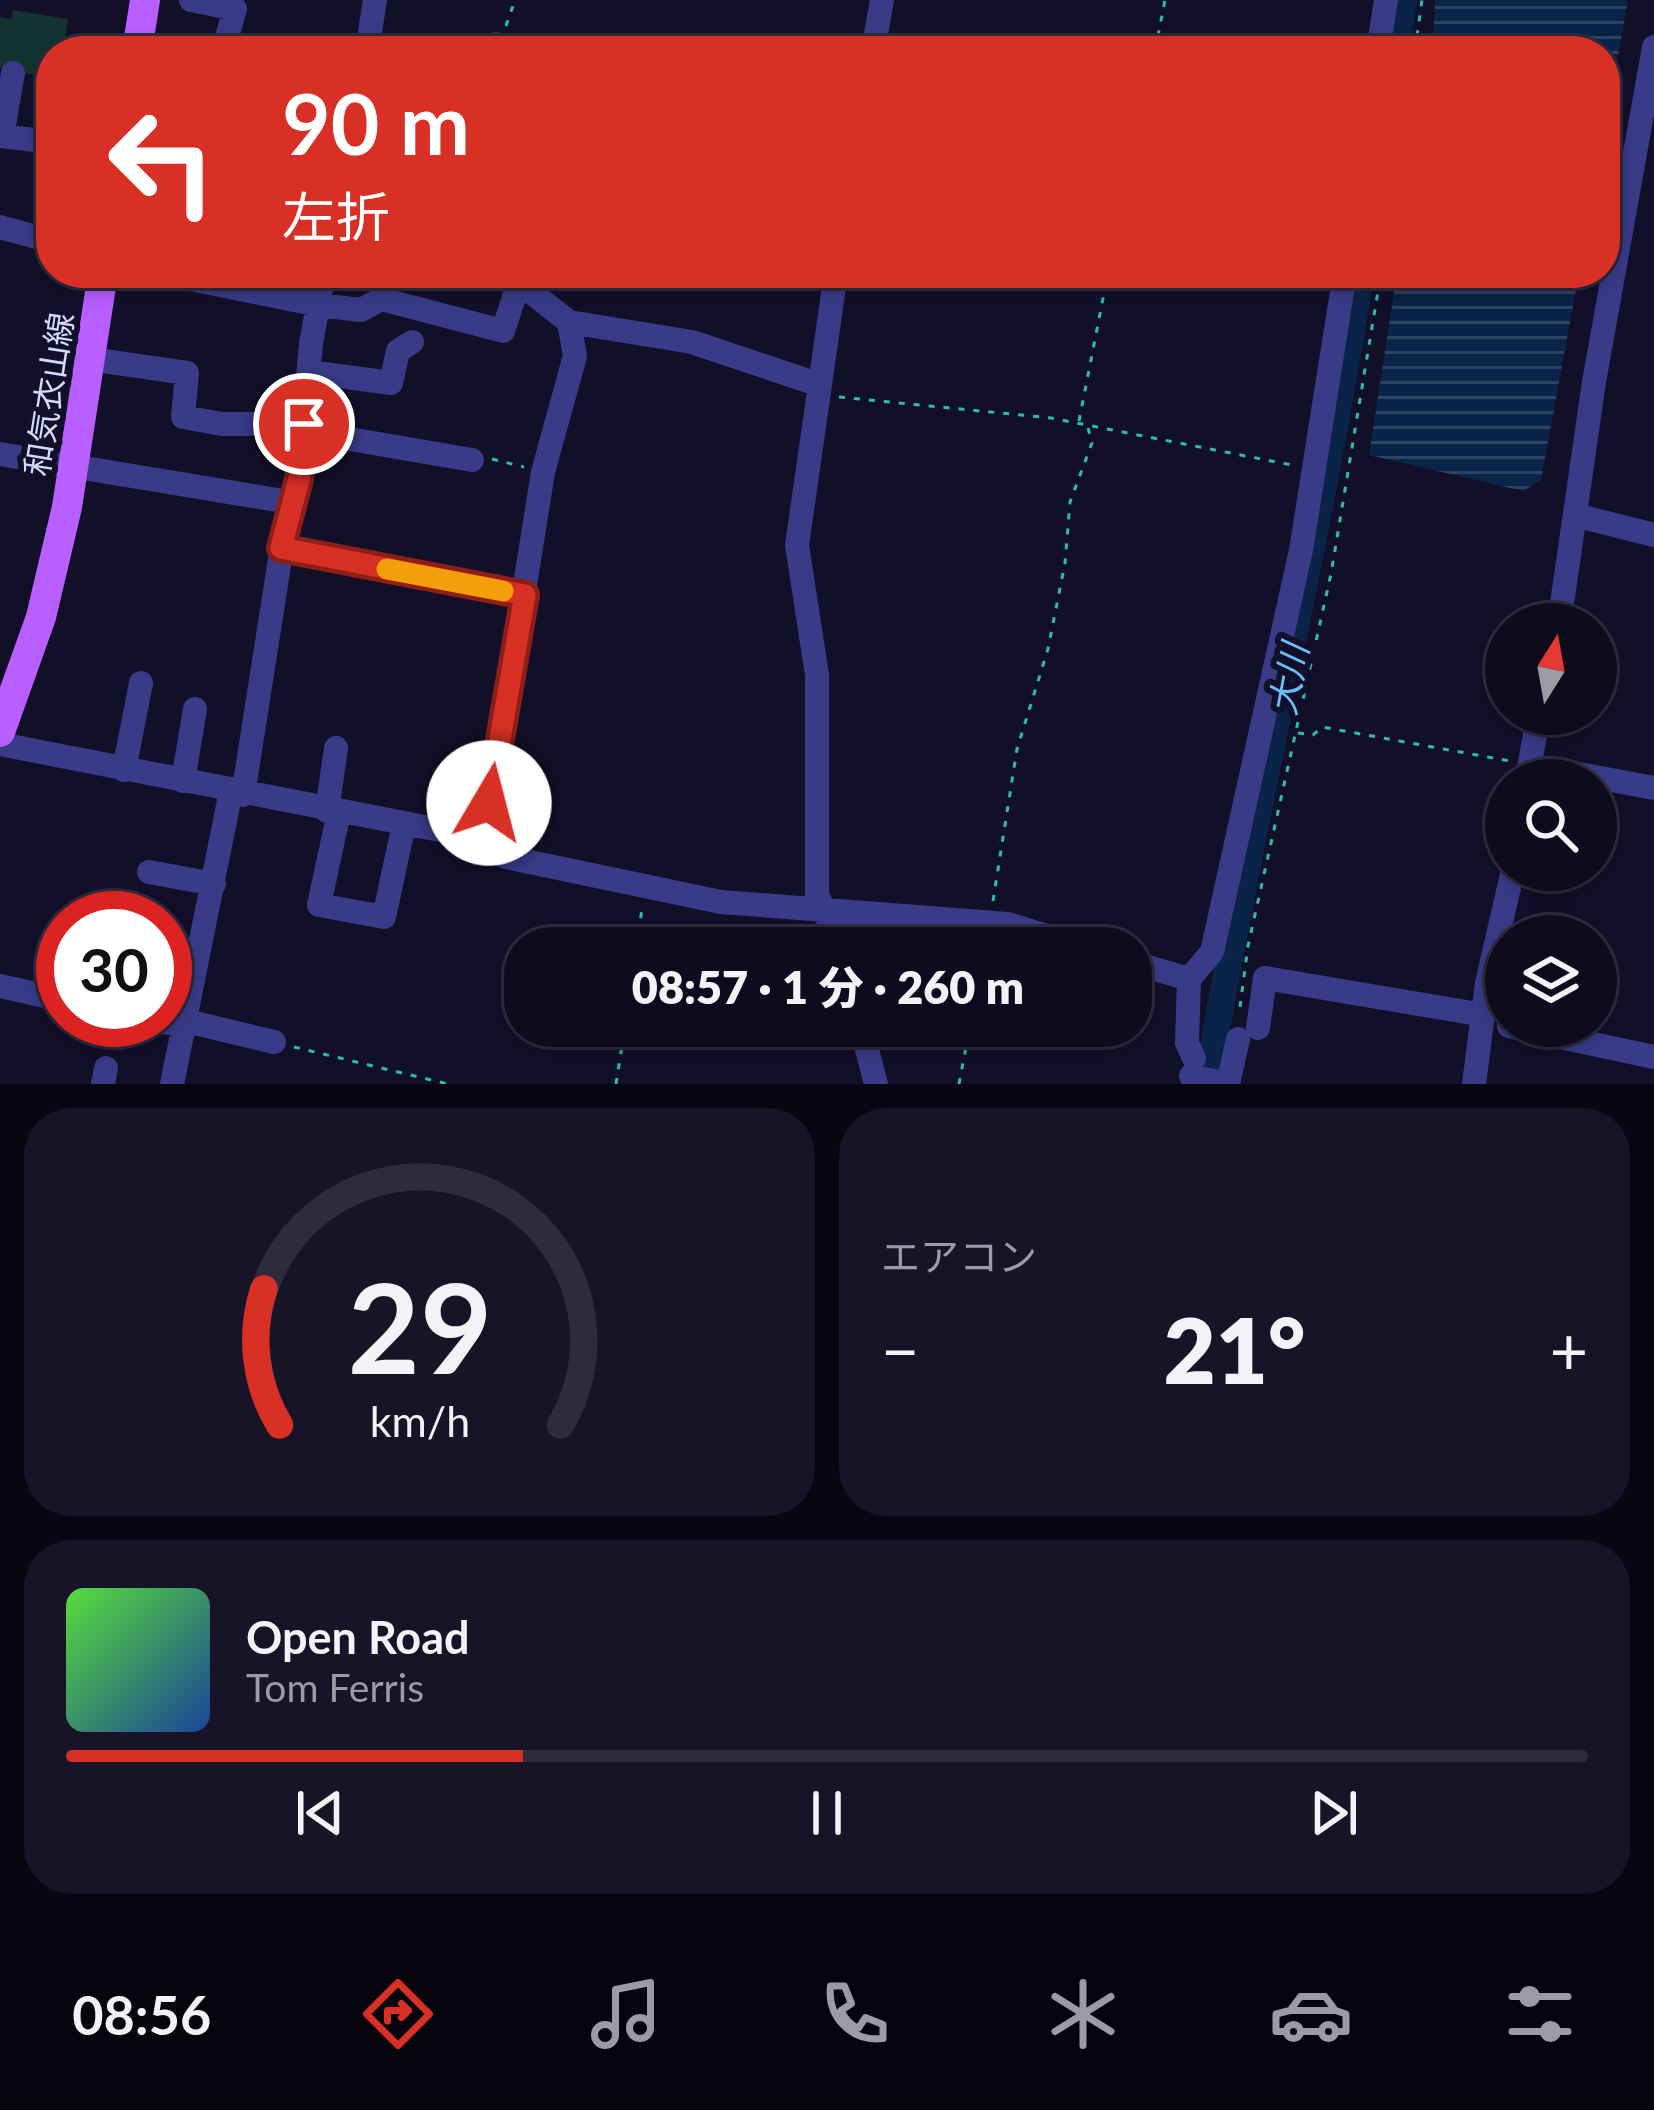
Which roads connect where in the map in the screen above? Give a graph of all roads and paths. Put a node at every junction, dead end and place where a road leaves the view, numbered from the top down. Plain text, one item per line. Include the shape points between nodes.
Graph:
1 (191, 0) edge
2 (375, 0) edge
3 (515, 0) edge
4 (882, 0) edge
5 (1165, 0) edge
6 (1386, 0) edge
7 (1422, 0) edge
8 (142, 1) edge
9 (143, 36) edge
10 (227, 36) edge
11 (369, 36) edge
12 (499, 36) edge
13 (876, 36) edge
14 (1158, 36) edge
15 (1380, 36) edge
16 (1417, 36) edge
17 (1654, 47) edge
18 (13, 73) dead end
19 (1, 136) edge
20 (36, 140) edge
21 (0, 227) edge
22 (36, 237) edge
23 (1620, 248) edge
24 (101, 288) edge
25 (235, 288) edge
26 (322, 288) edge
27 (513, 288) edge
28 (530, 288) edge
29 (834, 288) edge
30 (1105, 288) edge
31 (1343, 288) edge
32 (1379, 288) edge
33 (1613, 288) edge
34 (319, 305) junction
35 (569, 322) junction
36 (412, 342) dead end
37 (90, 359) junction
38 (309, 372) junction
39 (820, 391) junction
40 (1078, 422) junction
41 (1087, 426) junction
42 (304, 428) junction
43 (0, 454) edge
44 (472, 460) joint
45 (73, 464) junction
46 (543, 472) junction
47 (1305, 474) dead end
48 (289, 502) junction
49 (1575, 515) junction
50 (1654, 536) edge
51 (281, 548) junction
52 (525, 595) junction
53 (1561, 603) edge
54 (141, 683) dead end
55 (195, 709) dead end
56 (0, 732) edge
57 (1296, 732) junction
58 (0, 744) edge
59 (336, 748) dead end
60 (1485, 763) edge
61 (124, 770) junction
62 (183, 781) junction
63 (1617, 783) edge
64 (1654, 788) edge
65 (237, 793) junction
66 (333, 812) junction
67 (404, 824) junction
68 (483, 849) junction
69 (149, 872) dead end
70 (214, 884) junction
71 (646, 887) junction
72 (821, 907) junction
73 (990, 923) junction
74 (640, 927) edge
75 (831, 927) edge
76 (1005, 927) edge
77 (1212, 952) junction
78 (1152, 968) edge
79 (1189, 979) junction
80 (0, 986) edge
81 (192, 990) edge
82 (36, 994) edge
83 (1485, 1020) edge
84 (192, 1025) edge
85 (1248, 1033) junction
86 (274, 1042) joint
87 (180, 1047) edge
88 (622, 1047) edge
89 (866, 1047) edge
90 (966, 1047) edge
91 (1487, 1047) edge
92 (1609, 1047) edge
93 (1654, 1057) edge
94 (1192, 1074) edge
95 (172, 1084) edge
96 (448, 1084) edge
97 (616, 1084) edge
98 (876, 1084) edge
99 (959, 1084) edge
100 (1226, 1084) edge
101 (1474, 1084) edge

1 - 10 street via 235,9
2 - 11 street
3 - 12 path
4 - 13 street
5 - 14 path
6 - 15 street
7 - 16 path
8 - 9 main road
17 - 23 street
18 - 19 street
19 - 20 street
21 - 22 street
24 - 37 main road, 和気衣山線
25 - 34 street
26 - 34 street
27 - 34 street via 503,332 381,298 361,310
28 - 35 street
29 - 39 street
30 - 40 path
31 - 77 street via 1301,550
32 - 57 path
33 - 49 street
34 - 38 street
35 - 39 street via 692,342
35 - 46 street via 575,356
36 - 38 street via 398,351 392,383
37 - 42 street via 187,374 183,417
37 - 45 main road, 和気衣山線
38 - 42 street
39 - 40 path
39 - 72 street via 797,563 815,652
40 - 41 path
41 - 47 path via 1302,467
41 - 73 path via 1092,443 1076,476 1048,649 1017,749
42 - 44 street
42 - 48 street
43 - 45 street
44 - 46 path
45 - 48 street
45 - 56 main road, 和気衣山線 via 41,617
46 - 52 street
48 - 51 street
49 - 50 street
49 - 53 street
51 - 52 street
51 - 65 street
52 - 68 street
54 - 61 street
55 - 62 street
57 - 60 path via 1322,727
57 - 85 path via 1248,946
58 - 61 street
59 - 66 street
61 - 62 street
62 - 65 street
63 - 64 street
65 - 66 street
65 - 70 street
66 - 67 street
66 - 67 street via 319,905 363,914 384,917
67 - 68 street via 462,836
68 - 71 street
69 - 70 street
70 - 81 street
71 - 72 street via 721,902
71 - 74 path
72 - 73 street
72 - 75 street
73 - 76 street
77 - 79 street
77 - 94 street
78 - 79 street
79 - 94 street
80 - 82 street
83 - 85 street via 1265,978
84 - 86 street
85 - 100 street
86 - 96 path
87 - 95 street
88 - 97 path
89 - 98 street
90 - 99 path
91 - 101 street
92 - 93 street
94 - 100 street

